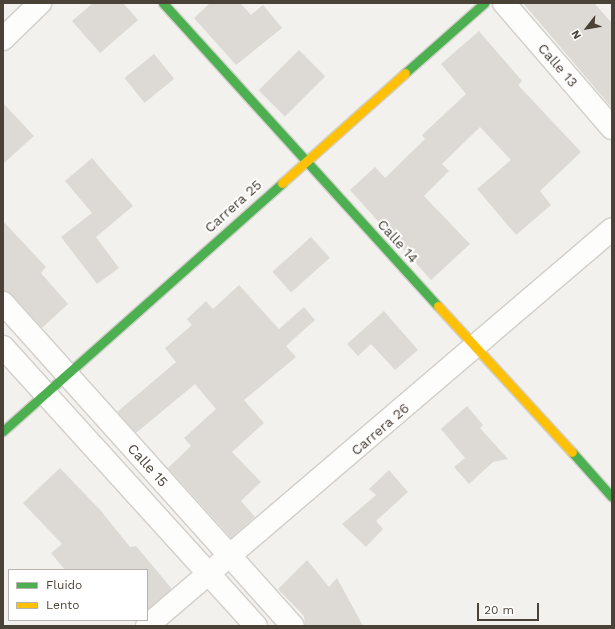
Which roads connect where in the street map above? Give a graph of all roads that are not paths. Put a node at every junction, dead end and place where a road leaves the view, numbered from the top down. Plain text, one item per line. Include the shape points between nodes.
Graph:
1 (40, 3) edge
2 (163, 3) edge
3 (484, 3) edge
4 (504, 3) edge
5 (3, 39) edge
6 (612, 128) edge
7 (306, 160) junction
8 (612, 229) edge
9 (3, 304) edge
10 (3, 347) edge
11 (476, 347) junction
12 (66, 373) junction
13 (45, 392) junction
14 (3, 431) edge
15 (612, 497) edge
16 (230, 557) junction
17 (209, 575) junction
18 (147, 626) edge
19 (256, 626) edge
20 (293, 626) edge

1 - 5 street
2 - 7 street, Calle 14
3 - 7 street, Carrera 25
4 - 6 street, Calle 13
7 - 11 street, Calle 14
7 - 12 street, Carrera 25
8 - 11 street, Carrera 26
9 - 12 street, Calle 15
10 - 13 street, Calle 15
11 - 15 street, Calle 14
11 - 16 street, Carrera 26
12 - 13 street, Carrera 25
12 - 16 street, Calle 15
13 - 14 street, Carrera 25
13 - 17 street, Calle 15
16 - 17 street, Carrera 26
16 - 20 street, Calle 15
17 - 18 street, Carrera 26
17 - 19 street, Calle 15

